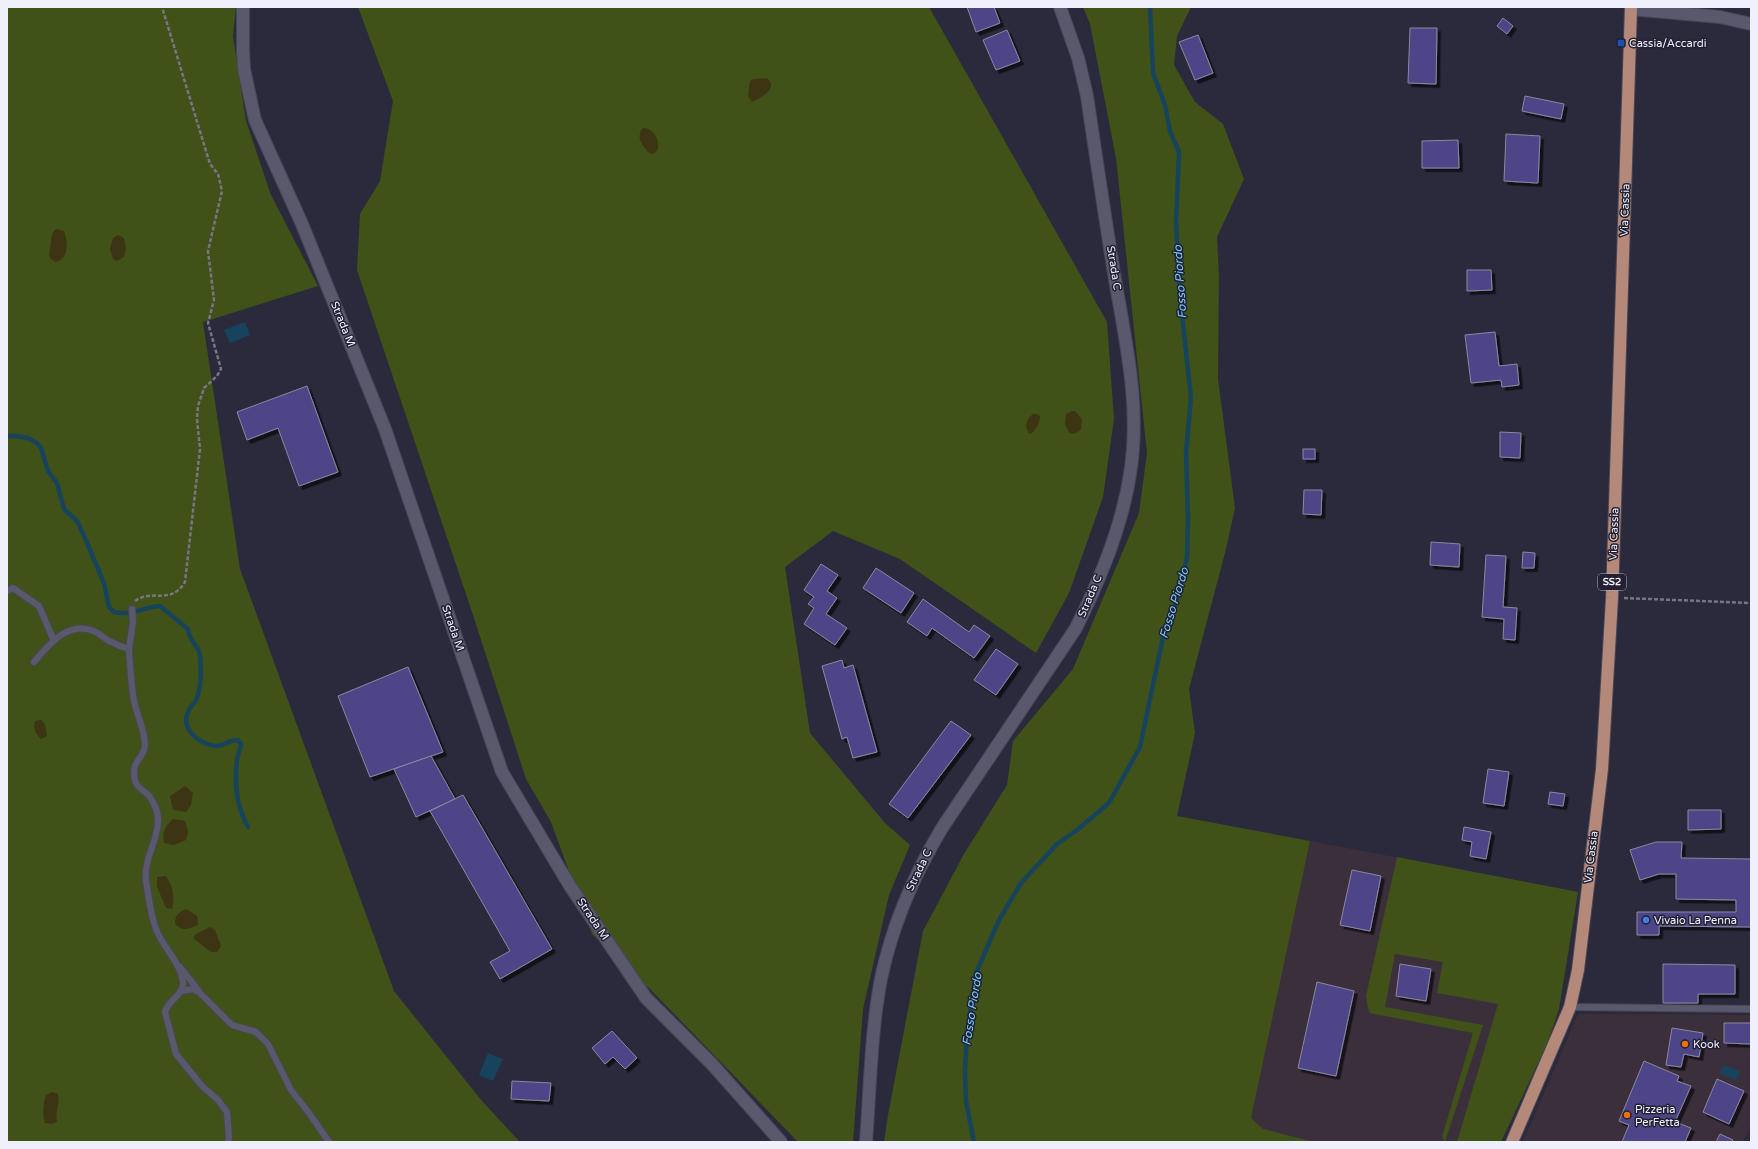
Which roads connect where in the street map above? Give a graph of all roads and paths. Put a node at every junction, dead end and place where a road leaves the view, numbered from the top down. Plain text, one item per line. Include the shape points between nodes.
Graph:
1 (162, 7) edge
2 (243, 7) edge
3 (1060, 7) edge
4 (1631, 8) edge
5 (1751, 24) edge
6 (7, 590) edge
7 (1612, 598) junction
8 (1751, 603) edge
9 (132, 612) joint
10 (54, 641) junction
11 (129, 650) junction
12 (34, 662) dead end
13 (178, 964) junction
14 (181, 991) junction
15 (200, 993) junction
16 (1570, 1007) junction
17 (1751, 1009) edge
18 (228, 1142) edge
19 (329, 1142) edge
20 (781, 1142) edge
21 (866, 1142) edge
22 (1512, 1142) edge

1 - 9 path via 210,164 218,174 222,191 208,251 214,300 208,329 221,369 218,376 204,388 198,406 200,449 185,582 175,594 137,599 134,601
2 - 20 street, Strada M via 244,69 255,120 302,224 385,429 502,772 570,886 646,998 711,1064
3 - 21 street, Strada C via 1078,58 1087,96 1131,370 1134,424 1130,474 1118,526 1076,628 942,828 905,899 894,929 881,981
4 - 5 street via 1720,17
4 - 7 main road, Via Cassia / SS2
6 - 10 lane via 13,588 40,606
7 - 8 path
7 - 16 main road, Via Cassia / SS2 via 1602,769 1578,970
9 - 11 lane
10 - 11 lane via 64,632 79,628 95,632
10 - 12 lane
11 - 13 lane via 134,702 145,747 133,771 136,784 149,796 158,818 157,835 148,856 146,880 156,929
13 - 14 lane via 183,984
13 - 15 lane
14 - 15 lane via 193,989
14 - 18 lane via 166,1006 165,1012 176,1054 227,1112
15 - 19 lane via 232,1025 256,1032 268,1044 291,1090
16 - 17 lane
16 - 22 main road, Via Cassia / SS2

